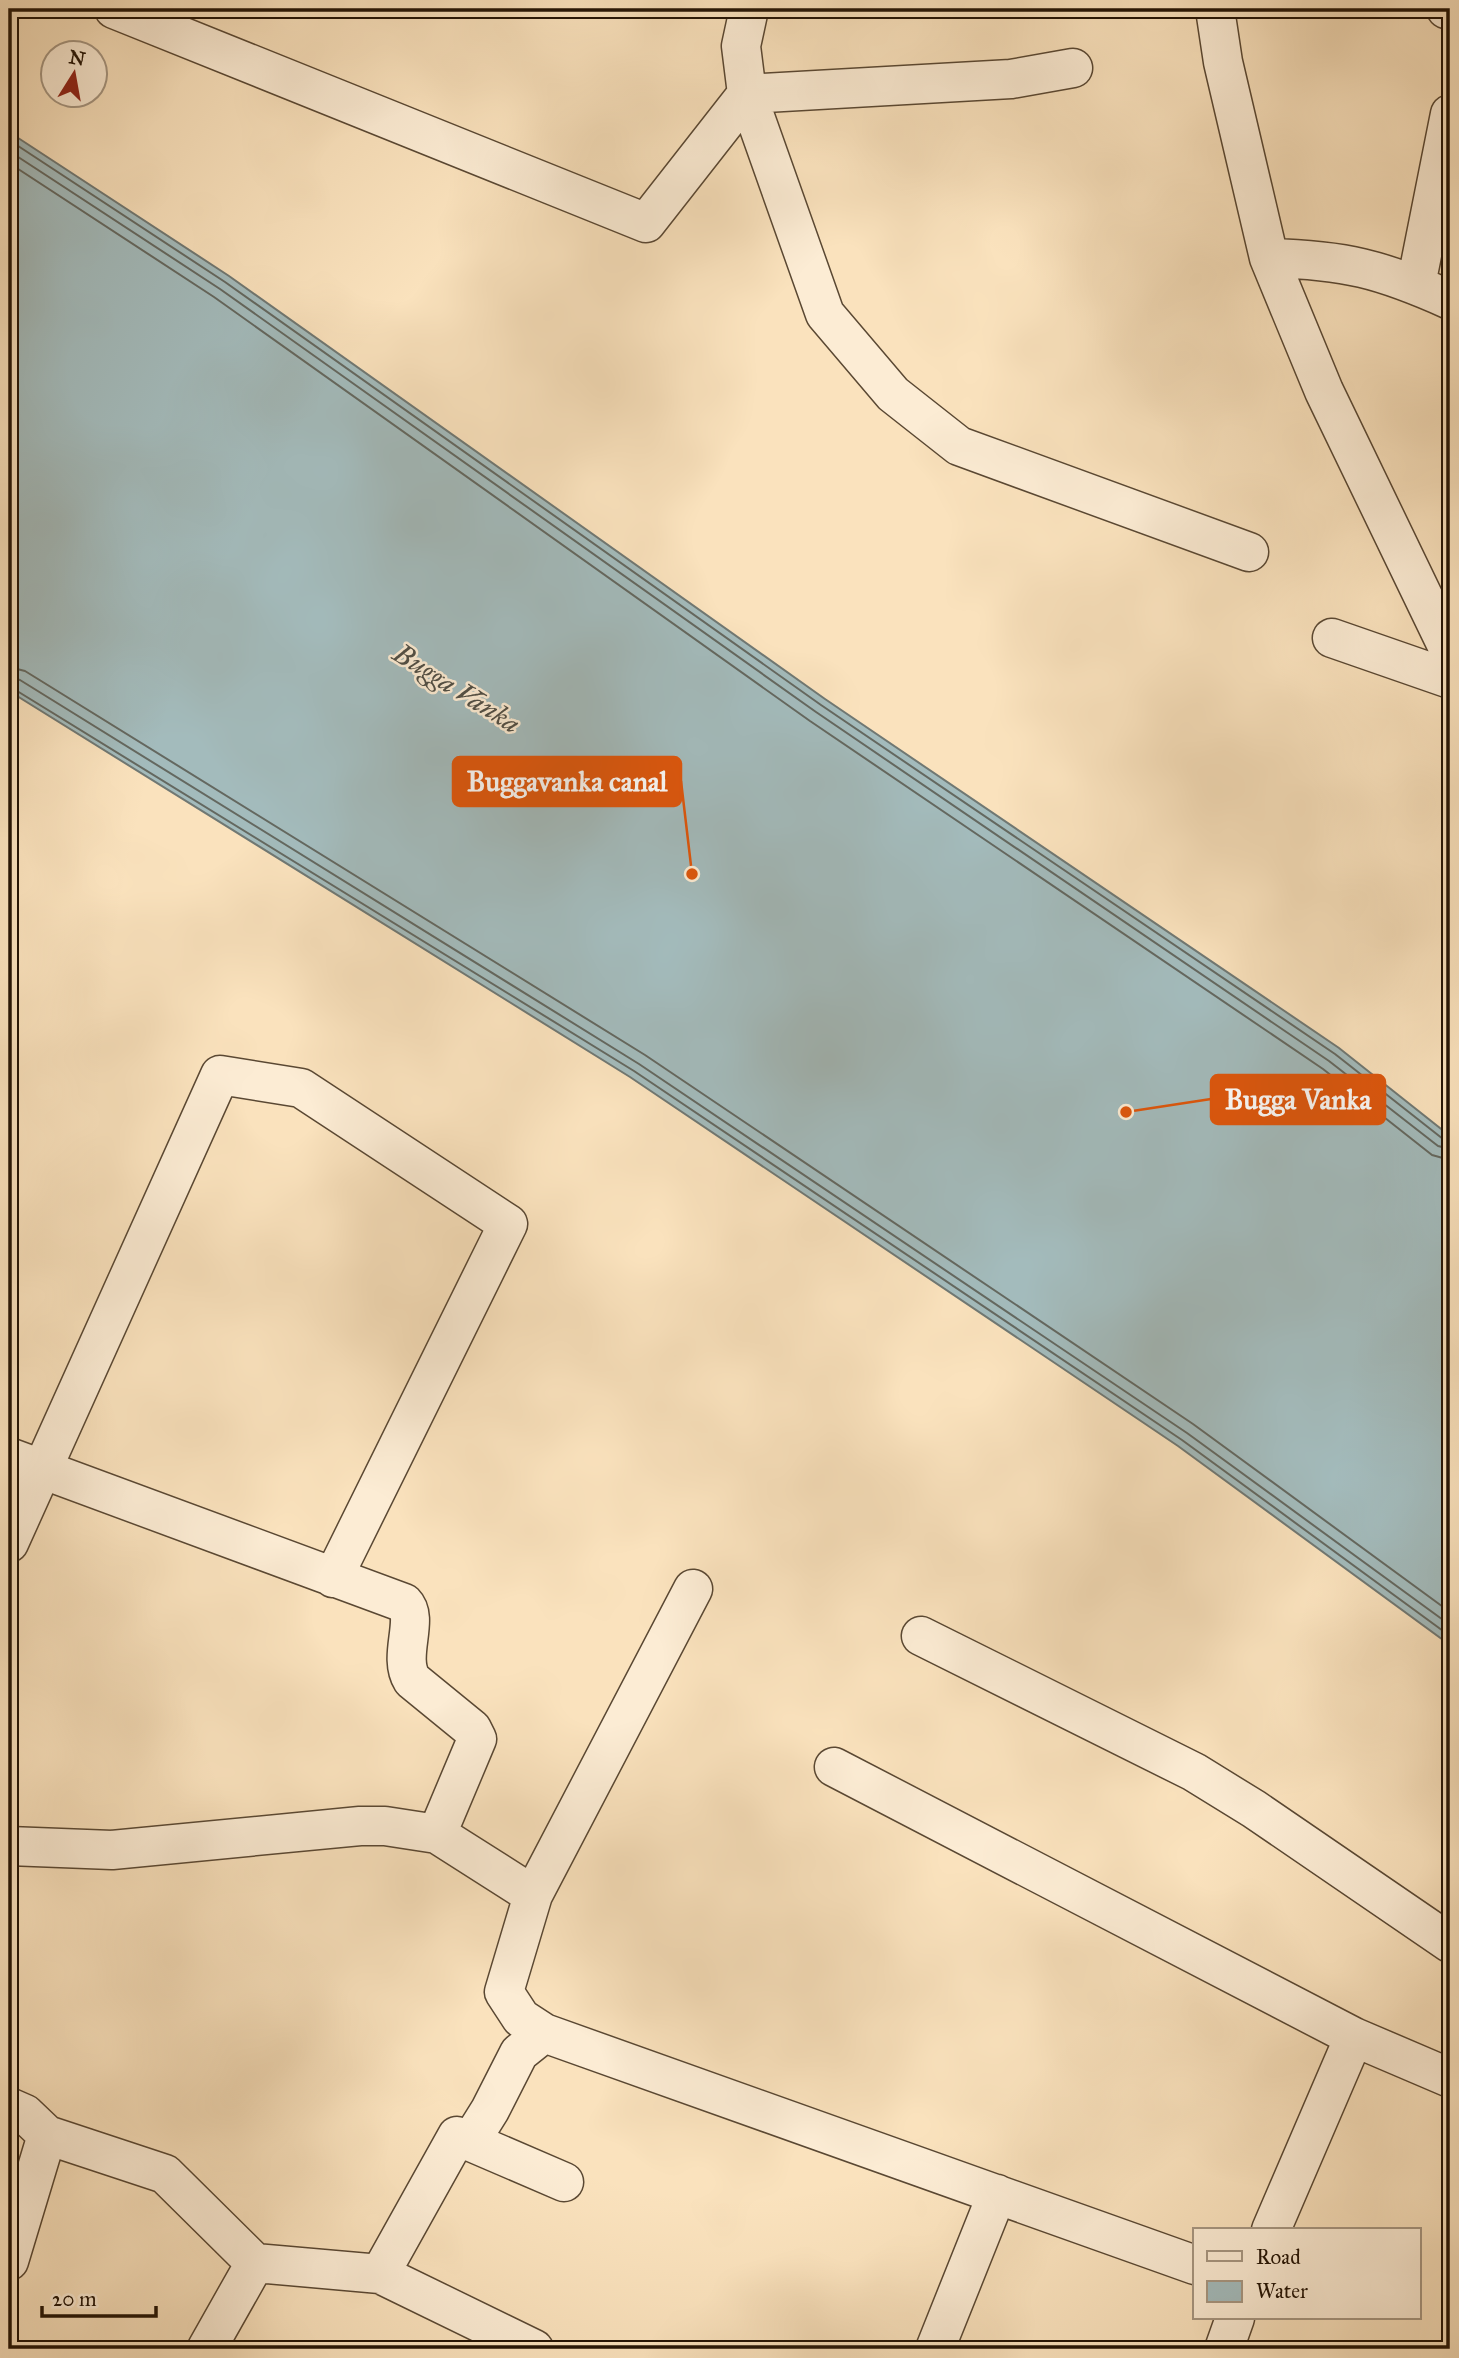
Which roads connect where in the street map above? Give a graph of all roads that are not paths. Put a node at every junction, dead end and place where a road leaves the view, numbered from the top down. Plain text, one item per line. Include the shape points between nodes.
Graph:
1 (114, 9) edge
2 (749, 9) edge
3 (1215, 9) edge
4 (1073, 68) dead end
5 (747, 94) junction
6 (1450, 114) edge
7 (1269, 258) junction
8 (1433, 292) edge
9 (1249, 552) dead end
10 (1332, 638) dead end
11 (1450, 652) edge
12 (1450, 679) edge
13 (24, 1463) edge
14 (9, 1543) edge
15 (333, 1578) junction
16 (693, 1589) dead end
17 (921, 1636) dead end
18 (834, 1766) dead end
19 (437, 1834) junction
20 (9, 1846) edge
21 (533, 1895) junction
22 (1450, 1943) edge
23 (544, 2033) junction
24 (1354, 2037) junction
25 (1450, 2078) edge
26 (9, 2107) edge
27 (47, 2135) junction
28 (470, 2142) junction
29 (564, 2182) dead end
30 (997, 2194) junction
31 (1272, 2228) edge
32 (9, 2261) edge
33 (256, 2263) junction
34 (1193, 2264) edge
35 (380, 2274) junction
36 (1234, 2320) edge
37 (210, 2349) edge
38 (534, 2349) edge
39 (935, 2349) edge
40 (1224, 2349) edge

1 - 5 street via 646,223
2 - 5 street via 741,46
3 - 7 street
4 - 5 street via 1011,79
5 - 9 street via 825,314 893,394 959,446
6 - 8 street
7 - 8 street via 1325,259 1368,267
7 - 11 street via 1324,391
10 - 12 street
13 - 14 street
13 - 15 street
13 - 15 street via 220,1075 301,1088 508,1224
15 - 19 street via 408,1607 406,1669 472,1729 477,1739
16 - 21 street
17 - 22 street via 1224,1789
18 - 24 street
19 - 20 street via 360,1826 112,1850
19 - 21 street
21 - 23 street via 504,1992 521,2018
23 - 28 street via 519,2053
23 - 30 street
24 - 25 street
24 - 31 street
26 - 27 street via 25,2114
27 - 32 street
27 - 33 street via 165,2174
28 - 29 street
28 - 35 street via 457,2136
30 - 34 street
30 - 39 street
33 - 35 street
33 - 37 street
35 - 38 street
36 - 40 street

